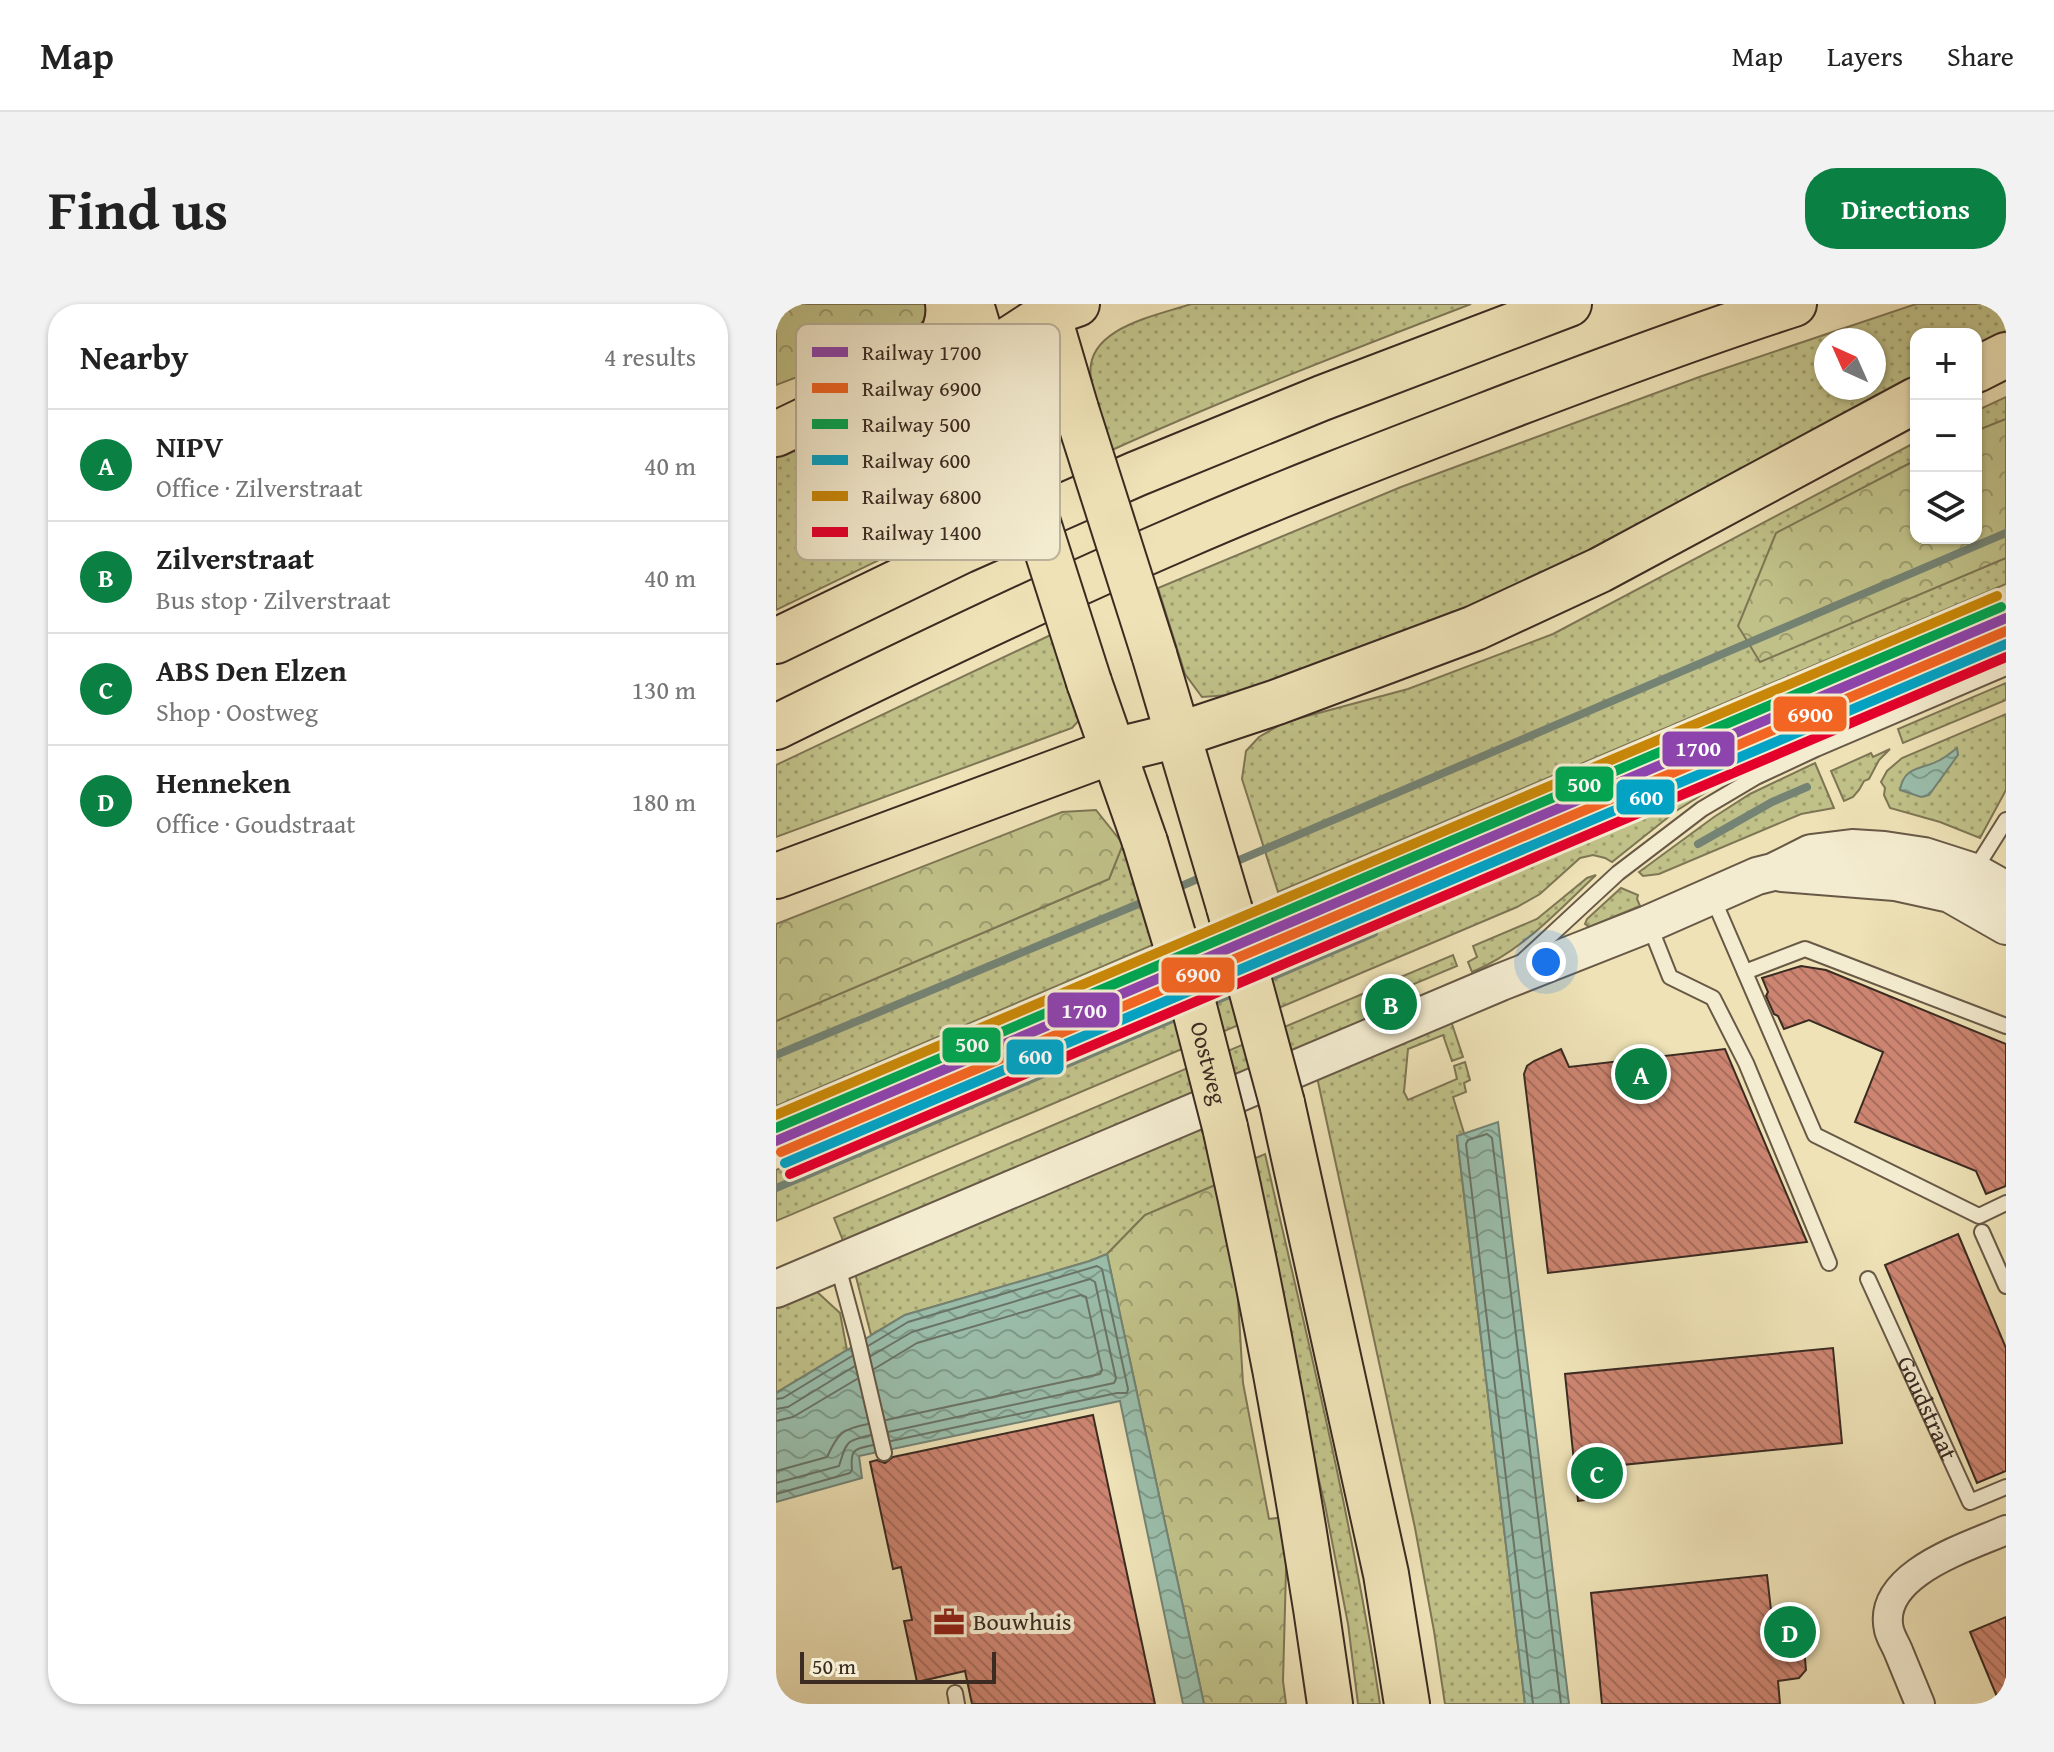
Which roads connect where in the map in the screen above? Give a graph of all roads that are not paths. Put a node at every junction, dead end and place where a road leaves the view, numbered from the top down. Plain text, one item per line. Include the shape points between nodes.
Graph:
1 (948, 304) edge
2 (971, 304) edge
3 (1569, 304) edge
4 (1794, 304) edge
5 (1057, 307) edge
6 (947, 324) edge
7 (976, 324) edge
8 (1032, 324) edge
9 (2006, 355) edge
10 (1982, 367) edge
11 (1910, 403) edge
12 (796, 424) edge
13 (776, 434) edge
14 (1060, 508) edge
15 (943, 560) edge
16 (1050, 560) edge
17 (776, 641) edge
18 (2006, 668) edge
19 (776, 727) edge
20 (1178, 735) junction
21 (1113, 751) junction
22 (2006, 820) edge
23 (776, 876) edge
24 (1968, 886) junction
25 (2006, 890) edge
26 (1712, 895) junction
27 (1648, 924) junction
28 (2006, 926) edge
29 (1745, 972) junction
30 (1501, 982) junction
31 (2006, 1026) edge
32 (2006, 1203) edge
33 (1982, 1232) dead end
34 (837, 1263) junction
35 (1829, 1263) dead end
36 (1868, 1279) dead end
37 (2006, 1286) edge
38 (776, 1289) edge
39 (884, 1453) dead end
40 (2006, 1487) edge
41 (2006, 1530) edge
42 (1330, 1704) edge
43 (1407, 1704) edge
44 (1920, 1704) edge

1 - 6 main road
2 - 7 main road, Oostweg
3 - 14 main road via 1322,398
4 - 19 main road via 1432,435 1240,512 1002,617
5 - 8 main road
5 - 20 main road, bridge via 1076,409
9 - 10 main road
11 - 20 main road via 1511,612
12 - 13 main road
15 - 17 main road
16 - 21 main road, Oostweg, bridge
18 - 30 lane via 1756,777 1702,809 1618,873
20 - 21 main road
20 - 43 main road, bridge via 1282,1103 1382,1559
21 - 23 main road
21 - 42 main road, Oostweg, bridge via 1190,991 1225,1127 1281,1393
22 - 24 lane
24 - 25 street
24 - 26 street via 1950,894 1895,882 1773,872
24 - 28 street
26 - 27 street
26 - 29 lane
27 - 30 street
27 - 35 lane via 1670,977 1713,998 1746,1063
29 - 31 lane via 1805,949
29 - 32 lane via 1815,1135 1979,1216
30 - 34 street
33 - 37 lane
34 - 38 street
34 - 39 lane
36 - 40 lane, Goudstraat via 1970,1502
41 - 44 street via 1930,1563 1897,1593 1889,1628

